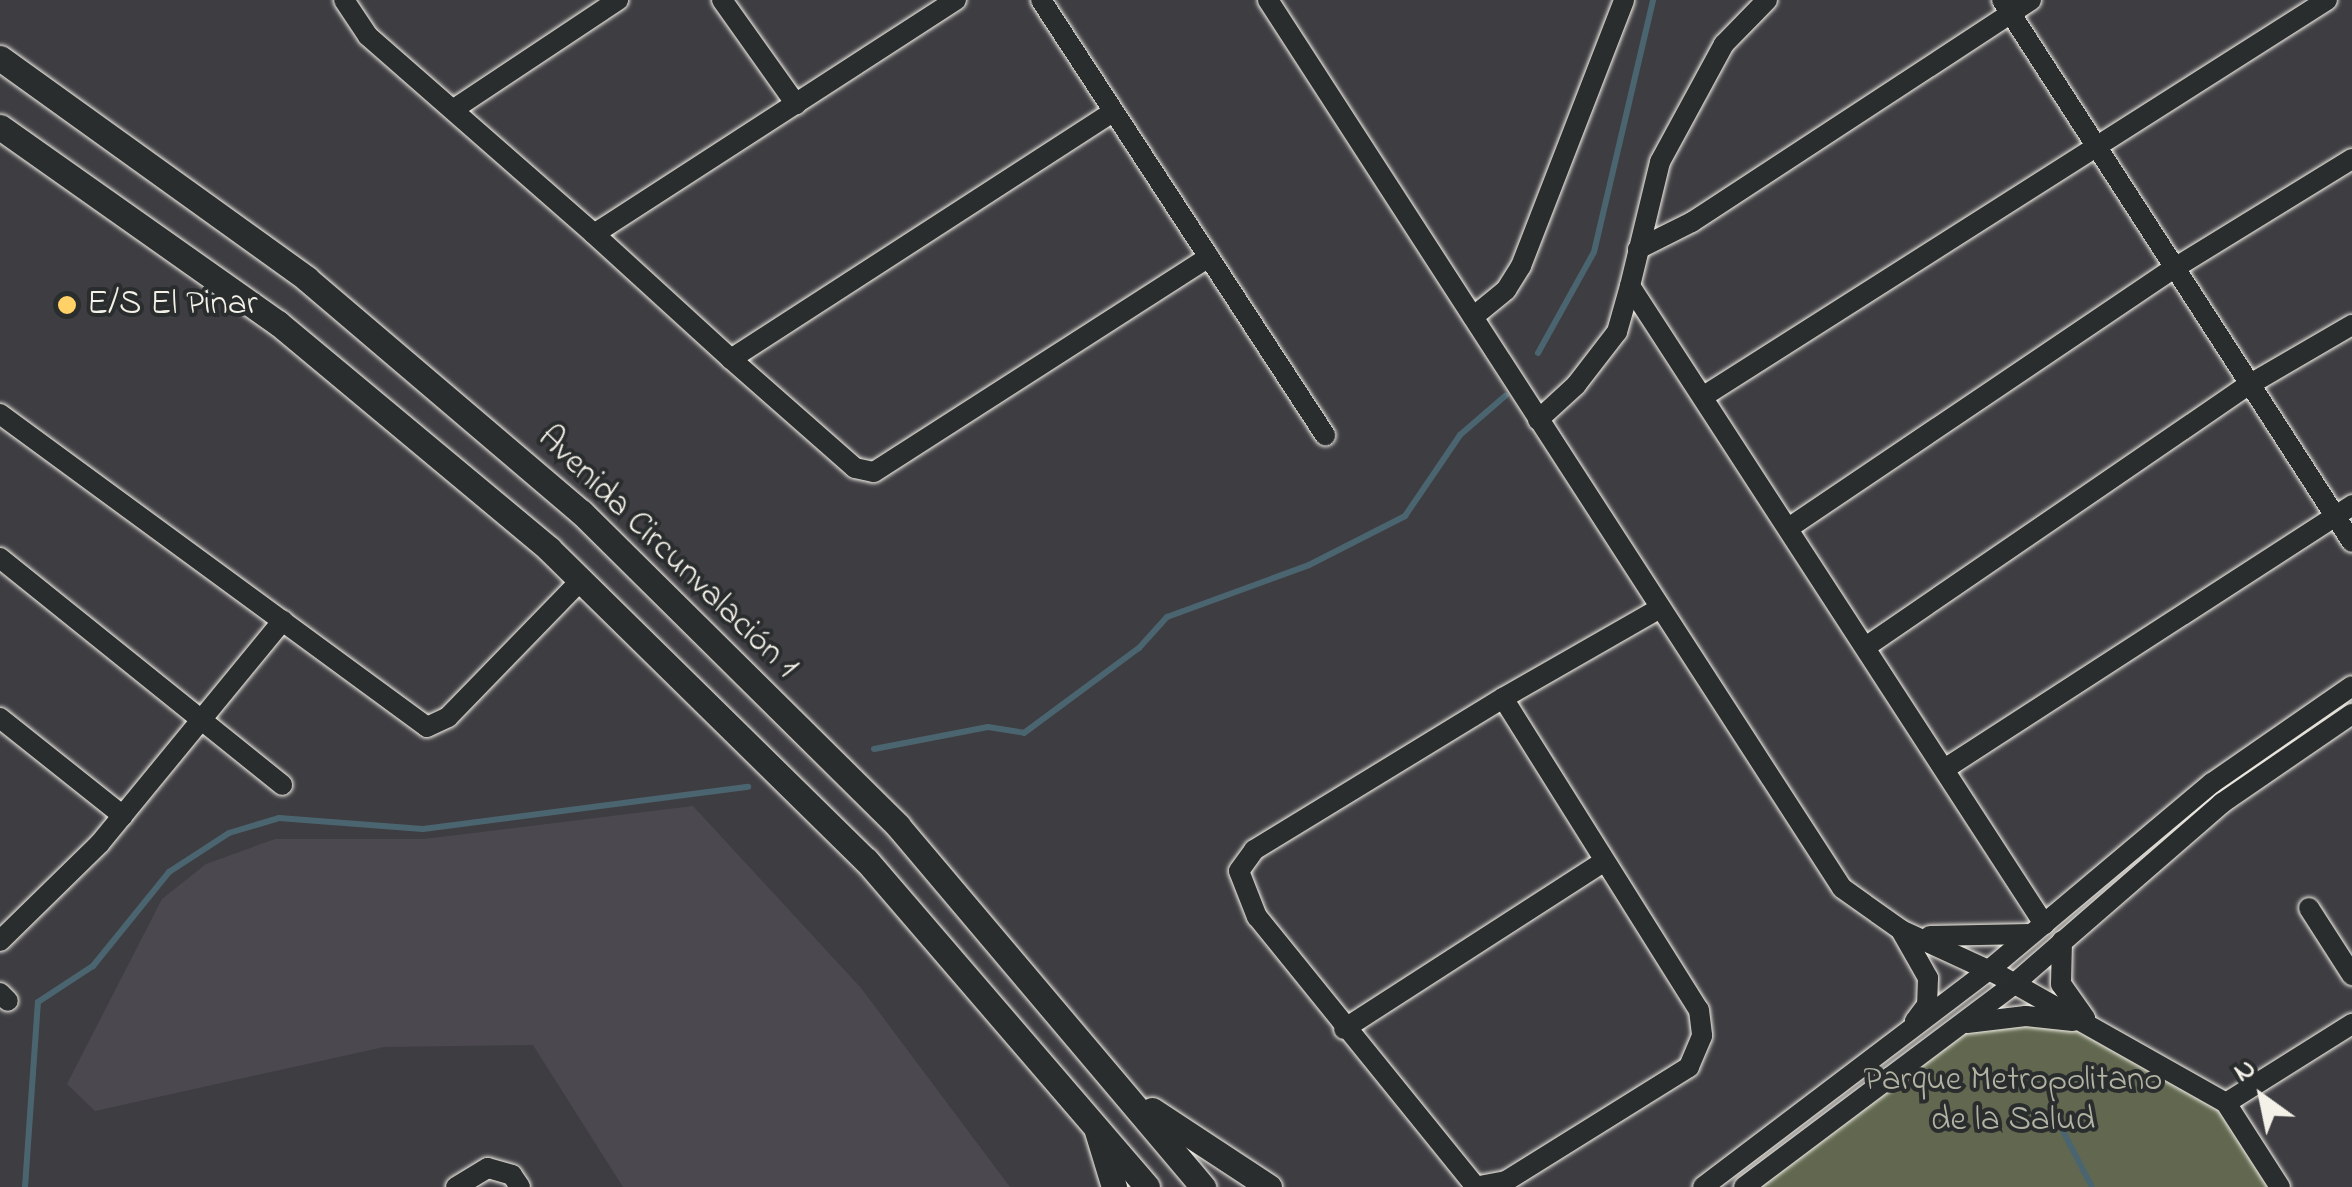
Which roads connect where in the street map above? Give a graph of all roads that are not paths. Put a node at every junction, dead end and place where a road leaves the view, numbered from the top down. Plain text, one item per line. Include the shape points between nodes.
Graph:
1 (344, 0) edge
2 (618, 0) edge
3 (722, 0) edge
4 (956, 0) edge
5 (1040, 0) edge
6 (1624, 0) edge
7 (1768, 0) edge
8 (2031, 0) edge
9 (2327, 0) edge
10 (1270, 1) edge
11 (2006, 6) edge
12 (0, 58) edge
13 (796, 104) junction
14 (454, 109) junction
15 (1113, 112) junction
16 (0, 127) edge
17 (2093, 146) junction
18 (2352, 159) edge
19 (594, 234) junction
20 (1638, 250) junction
21 (1209, 257) junction
22 (2173, 269) junction
23 (1630, 286) junction
24 (1472, 317) junction
25 (2352, 325) edge
26 (732, 359) junction
27 (2247, 386) junction
28 (1704, 396) junction
29 (0, 414) edge
30 (1538, 420) junction
31 (1325, 435) dead end
32 (2344, 511) edge
33 (1790, 526) junction
34 (2352, 542) edge
35 (0, 558) edge
36 (580, 580) junction
37 (1660, 608) junction
38 (284, 620) junction
39 (1867, 646) junction
40 (2352, 686) edge
41 (1503, 698) junction
42 (2352, 714) edge
43 (0, 718) edge
44 (202, 718) junction
45 (1946, 768) junction
46 (282, 785) dead end
47 (123, 816) junction
48 (1602, 863) junction
49 (2076, 898) junction
50 (2309, 908) dead end
51 (2092, 914) junction
52 (2038, 929) junction
53 (1901, 930) junction
54 (1, 936) edge
55 (2062, 941) junction
56 (1989, 970) junction
57 (2352, 975) edge
58 (2014, 984) junction
59 (1961, 1024) junction
60 (2089, 1024) junction
61 (2352, 1024) edge
62 (1344, 1030) junction
63 (1906, 1033) junction
64 (1132, 1097) junction
65 (2226, 1103) junction
66 (1092, 1117) junction
67 (456, 1187) edge
68 (520, 1187) edge
69 (1114, 1187) edge
70 (1147, 1187) edge
71 (1203, 1187) edge
72 (1268, 1187) edge
73 (1703, 1187) edge
74 (1744, 1187) edge
75 (2280, 1187) edge

1 - 14 street via 368,36
2 - 14 street
3 - 13 street
4 - 13 street
5 - 15 street
6 - 24 street via 1521,266 1506,290
7 - 20 street via 1724,44 1660,162
8 - 11 street
9 - 17 street
10 - 24 street
11 - 17 street
11 - 20 street via 1692,222
12 - 64 main road, Avenida Circunvalación 1 via 307,279 582,512 898,826
13 - 19 street
14 - 19 street
15 - 21 street
15 - 26 street
16 - 36 main road via 278,322
17 - 22 street
17 - 28 street
18 - 22 street
19 - 26 street
20 - 23 street
21 - 26 street via 874,472 854,468
21 - 31 street
22 - 27 street
22 - 33 street
23 - 28 street
23 - 30 street via 1617,332 1576,386
24 - 30 street
25 - 27 street
27 - 32 street
27 - 39 street
28 - 33 street
29 - 38 street
30 - 37 street
32 - 34 street
32 - 45 street
33 - 39 street
35 - 44 street
36 - 38 street via 448,718 427,728
36 - 66 main road via 866,860
37 - 41 street
37 - 53 street via 1842,888
38 - 44 street
39 - 45 street
40 - 49 street via 2212,783
41 - 48 street
41 - 62 street via 1254,850 1239,871 1257,917
42 - 51 street via 2222,802
43 - 47 street
44 - 46 street
44 - 47 street
45 - 52 street
47 - 54 street
48 - 62 street
48 - 62 street via 1699,1010 1702,1036 1689,1067 1506,1182 1476,1187
49 - 51 street
49 - 52 street
50 - 57 street
51 - 55 street
52 - 53 street via 1961,940
52 - 56 street
53 - 56 street
53 - 63 street via 1923,963 1930,993
55 - 58 street
55 - 60 street via 2061,984
56 - 58 street
56 - 63 street
58 - 59 street
58 - 60 street
59 - 60 street via 2026,1016
59 - 74 street
60 - 65 street
61 - 65 street
63 - 73 street
64 - 71 main road, Avenida Circunvalación 1
64 - 72 main road
65 - 75 street
66 - 69 main road
66 - 70 main road
67 - 68 street via 488,1168 512,1176

